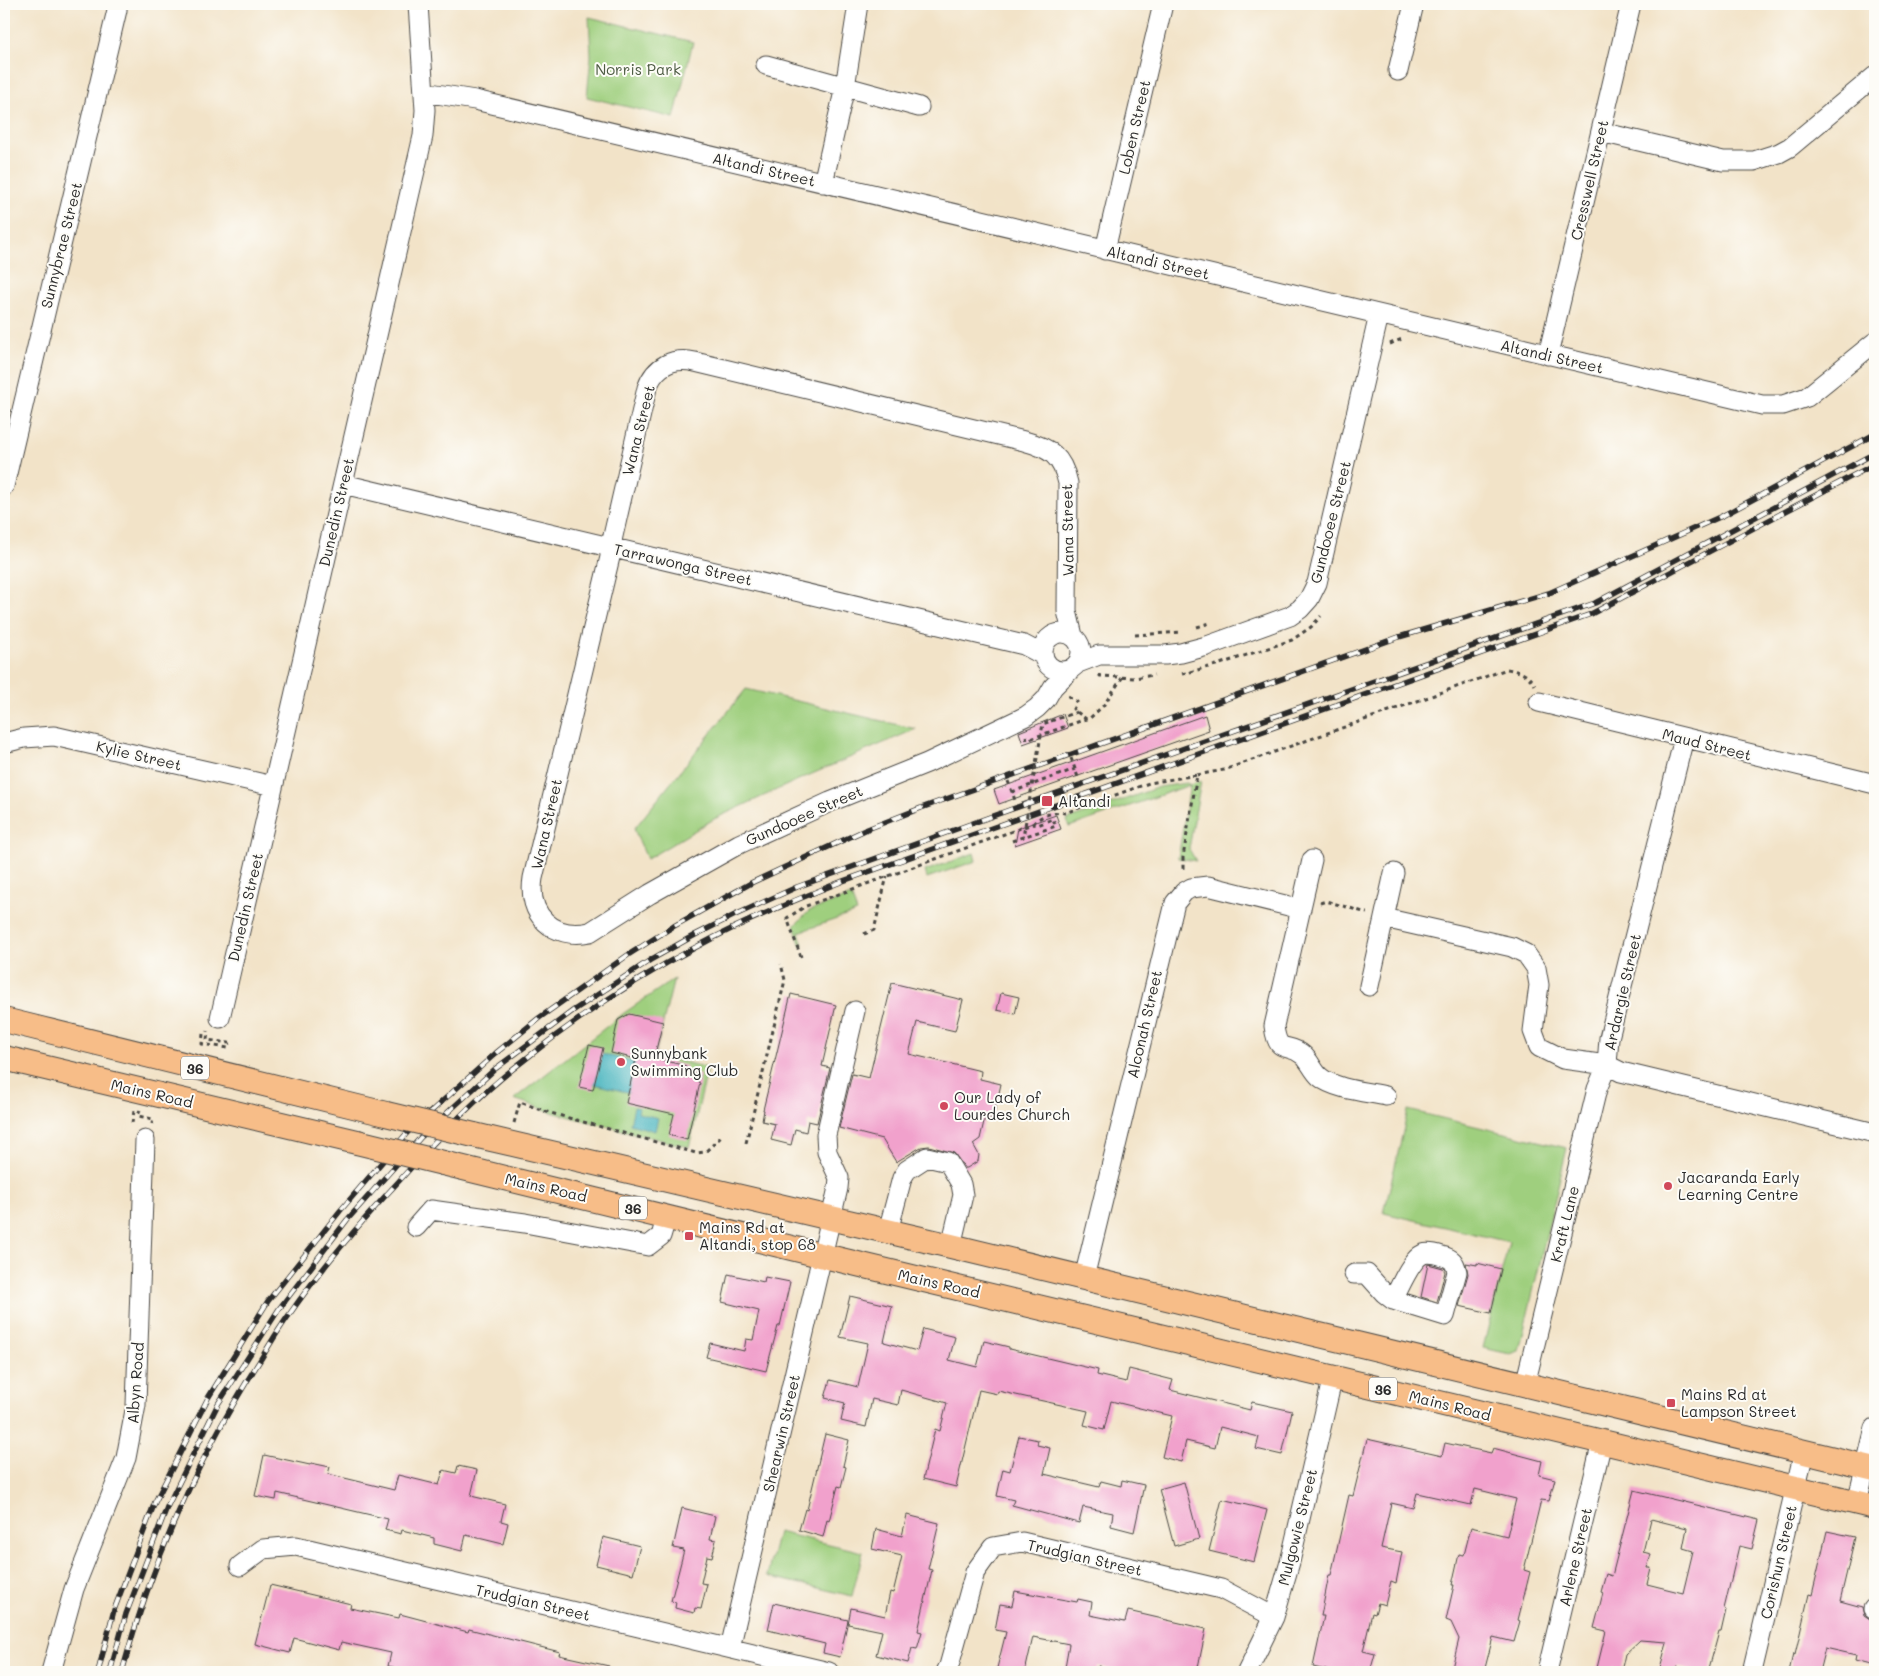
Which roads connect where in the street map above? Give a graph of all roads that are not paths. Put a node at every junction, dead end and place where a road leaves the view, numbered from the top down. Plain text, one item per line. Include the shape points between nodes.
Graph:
1 (117, 4) edge
2 (418, 4) edge
3 (858, 4) edge
4 (1163, 4) edge
5 (1414, 4) edge
6 (1631, 4) edge
7 (766, 65) dead end
8 (1398, 71) dead end
9 (1875, 76) edge
10 (845, 87) junction
11 (424, 92) junction
12 (919, 107) dead end
13 (1601, 132) junction
14 (823, 183) junction
15 (1105, 250) junction
16 (1379, 315) junction
17 (1875, 342) edge
18 (1548, 355) junction
19 (343, 484) junction
20 (4, 486) edge
21 (611, 547) junction
22 (1058, 646) junction
23 (1099, 654) junction
24 (1075, 665) junction
25 (1053, 687) junction
26 (1539, 702) road end
27 (1684, 738) junction
28 (4, 743) edge
29 (1875, 784) edge
30 (273, 786) junction
31 (1312, 860) dead end
32 (1394, 873) dead end
33 (1301, 909) junction
34 (1384, 918) junction
35 (552, 927) joint
36 (1369, 986) dead end
37 (855, 1011) dead end
38 (220, 1018) road end
39 (4, 1020) edge
40 (4, 1058) edge
41 (1607, 1065) junction
42 (1386, 1096) dead end
43 (1875, 1133) edge
44 (145, 1140) dead end
45 (667, 1216) junction
46 (832, 1217) junction
47 (416, 1227) dead end
48 (888, 1231) junction
49 (951, 1246) junction
50 (823, 1255) junction
51 (1354, 1274) dead end
52 (1084, 1278) junction
53 (1393, 1300) dead end
54 (1333, 1376) junction
55 (1525, 1385) junction
56 (1875, 1428) edge
57 (1602, 1442) junction
58 (1804, 1452) junction
59 (1871, 1468) edge
60 (1796, 1488) junction
61 (1866, 1504) edge
62 (240, 1566) dead end
63 (1274, 1617) junction
64 (730, 1648) junction
65 (51, 1672) edge
66 (829, 1672) edge
67 (946, 1672) edge
68 (1248, 1672) edge
69 (1547, 1672) edge
70 (1752, 1672) edge

1 - 20 street, Sunnybrae Street
2 - 11 street, Dunedin Street
3 - 10 street
4 - 15 street, Loben Street
5 - 8 street
6 - 13 street, Cresswell Street
7 - 10 street
9 - 13 street via 1790,147 1754,161 1723,161
10 - 12 street
10 - 14 street
11 - 14 street, Altandi Street via 475,100
11 - 19 street, Dunedin Street via 425,123 421,149
13 - 18 street, Cresswell Street
14 - 15 street, Altandi Street
15 - 16 street, Altandi Street
16 - 18 street, Altandi Street
16 - 23 street, Gundooee Street via 1317,583 1309,599 1280,622 1194,650 1165,655
17 - 18 street, Altandi Street via 1806,397 1772,406
19 - 21 street, Tarrawonga Street
19 - 30 street, Dunedin Street
21 - 22 street, Tarrawonga Street via 1024,645
21 - 22 street, Wana Street via 649,381 666,364 688,360 1048,449 1061,463 1068,483 1067,611
21 - 35 street, Wana Street via 531,888 537,910
22 - 23 street
22 - 24 street, Tarrawonga Street via 1066,671
22 - 24 street via 1081,648 1081,656
22 - 25 street
23 - 24 street, Gundooee Street
24 - 25 street, Gundooee Street
25 - 35 street, Gundooee Street via 1046,699 1026,716 927,763 830,802 739,844 657,890 599,928 571,934
26 - 27 street, Maud Street
27 - 29 street, Maud Street
27 - 41 street, Ardargie Street via 1608,1038
28 - 30 street, Kylie Street via 54,736
30 - 38 street, Dunedin Street
31 - 33 street
32 - 34 street
33 - 42 street via 1274,1026 1276,1040 1282,1047 1303,1055 1319,1076 1329,1083
33 - 52 street, Alconah Street via 1208,886 1191,888 1174,903
34 - 36 street
34 - 41 street via 1512,947 1526,954 1536,968 1538,985 1533,1031 1539,1047 1563,1059
37 - 46 street, Shearwin Street via 826,1135 827,1152 839,1178
39 - 46 main road, 36, bridge via 474,1135
40 - 45 main road, Mains Road / 36, bridge
41 - 43 street, Ardargie Street via 1620,1072
41 - 55 street, Kraft Lane via 1597,1089
44 - 65 street, Albyn Road via 136,1405 126,1458 74,1589
45 - 47 street via 660,1236 648,1246 525,1222 431,1210
45 - 50 main road, Mains Road / 36
46 - 48 main road, 36
46 - 50 street, Shearwin Street
48 - 49 main road, 36
48 - 49 street via 902,1178 914,1164 927,1156 948,1162 961,1184 963,1195
49 - 52 main road, 36
50 - 54 main road, Mains Road / 36
50 - 64 street, Shearwin Street
51 - 53 street via 1367,1274
52 - 55 main road, 36
54 - 57 main road, Mains Road / 36
54 - 63 street, Mulgowie Street
55 - 58 main road, 36
56 - 59 street
57 - 60 main road, Mains Road / 36
57 - 69 street, Arlene Street
58 - 59 main road, 36
58 - 60 street, Corishun Street
59 - 61 street
60 - 61 main road, Mains Road / 36
60 - 70 street, Corishun Street
62 - 64 street, Trudgian Street via 263,1549 296,1546
63 - 67 street, Trudgian Street via 1221,1589 1022,1542 993,1547 975,1572
63 - 68 street, Mulgowie Street
64 - 66 street, Trudgian Street

